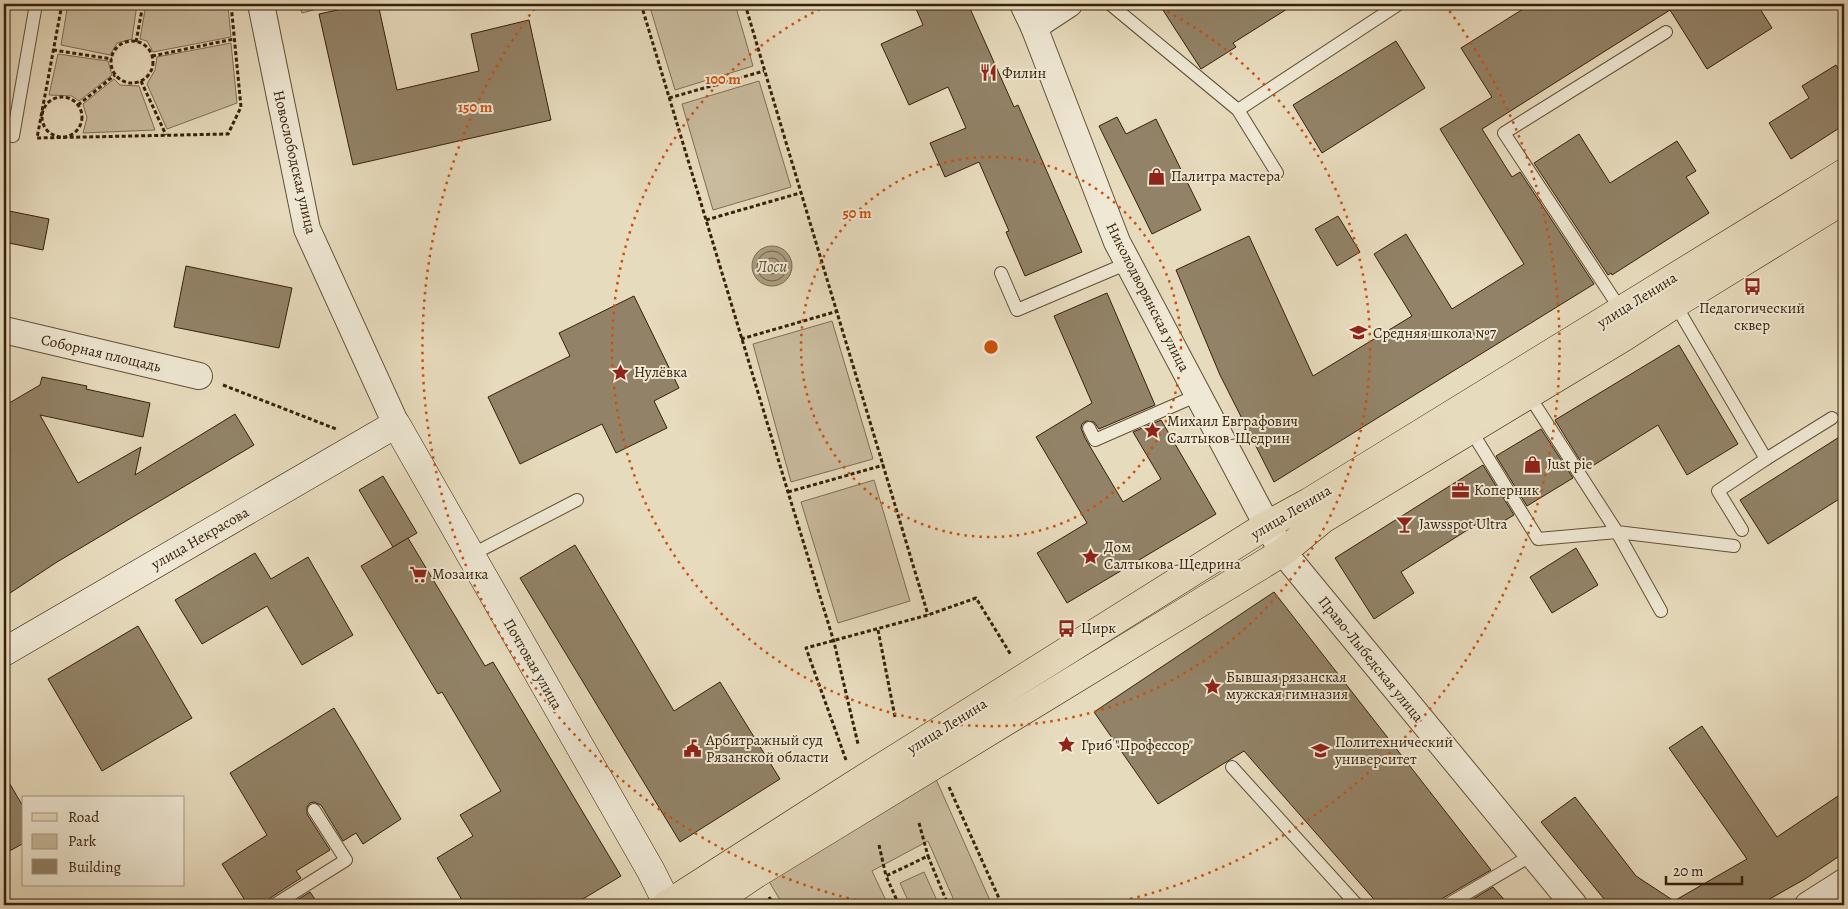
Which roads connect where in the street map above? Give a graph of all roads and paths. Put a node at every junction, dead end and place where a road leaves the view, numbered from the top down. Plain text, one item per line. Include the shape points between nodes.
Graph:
1 (36, 4) edge
2 (62, 4) edge
3 (143, 4) edge
4 (231, 4) edge
5 (261, 4) edge
6 (641, 4) edge
7 (745, 4) edge
8 (1023, 4) edge
9 (1069, 4) edge
10 (1110, 4) edge
11 (1399, 4) edge
12 (1034, 27) junction
13 (1666, 32) dead end
14 (234, 39) junction
15 (136, 42) junction
16 (53, 50) junction
17 (152, 56) junction
18 (112, 59) junction
19 (764, 71) junction
20 (115, 75) junction
21 (141, 81) junction
22 (669, 98) junction
23 (78, 105) junction
24 (1238, 110) junction
25 (42, 114) junction
26 (4, 134) edge
27 (166, 135) junction
28 (61, 137) junction
29 (1277, 173) dead end
30 (1844, 173) edge
31 (800, 193) junction
32 (1844, 200) edge
33 (706, 220) junction
34 (1128, 263) junction
35 (1001, 273) dead end
36 (1675, 304) junction
37 (1621, 310) junction
38 (838, 311) junction
39 (4, 330) edge
40 (741, 338) junction
41 (199, 376) joint
42 (1528, 394) junction
43 (1198, 395) junction
44 (1832, 418) dead end
45 (396, 424) junction
46 (1089, 428) dead end
47 (1470, 429) junction
48 (366, 441) junction
49 (1766, 460) junction
50 (884, 465) junction
51 (788, 492) junction
52 (577, 500) dead end
53 (1267, 525) junction
54 (1742, 530) dead end
55 (1617, 532) junction
56 (1734, 546) dead end
57 (1283, 552) junction
58 (471, 556) junction
59 (1661, 611) dead end
60 (928, 615) junction
61 (878, 629) junction
62 (834, 642) junction
63 (4, 652) edge
64 (1025, 677) junction
65 (895, 717) dead end
66 (858, 744) dead end
67 (937, 764) junction
68 (1232, 767) dead end
69 (855, 784) junction
70 (314, 810) dead end
71 (919, 823) dead end
72 (879, 844) dead end
73 (1532, 855) junction
74 (928, 856) junction
75 (886, 876) junction
76 (1844, 882) edge
77 (274, 905) edge
78 (667, 905) edge
79 (710, 905) edge
80 (900, 905) edge
81 (948, 905) edge
82 (1002, 905) edge
83 (1357, 905) edge
84 (1447, 905) edge
85 (1574, 905) edge
86 (1808, 905) edge

1 - 26 lane via 13,136
2 - 16 path
3 - 15 path
4 - 14 path
5 - 45 street, Новослободская улица via 307,229
6 - 22 path
7 - 19 path
8 - 12 street, Николодворянская улица
9 - 12 street
10 - 24 lane
11 - 24 lane
12 - 34 street, Николодворянская улица
13 - 37 lane via 1504,133
14 - 17 path
14 - 27 path via 241,107 228,134
15 - 17 path via 143,44
15 - 18 path via 122,44
16 - 18 path
16 - 25 path
17 - 21 path via 152,69
18 - 20 path
19 - 22 path
19 - 31 path
20 - 21 path via 126,82
20 - 23 path
21 - 27 path
22 - 33 path
23 - 25 path via 68,98 55,98
23 - 28 path via 82,117 78,129
24 - 29 lane
25 - 28 path via 49,132
25 - 28 path via 37,138
27 - 28 path
30 - 37 main road, улица Ленина
31 - 33 path
31 - 38 path
32 - 36 main road, улица Ленина
33 - 40 path
34 - 35 lane via 1017,310
34 - 43 street, Николодворянская улица
36 - 42 main road, улица Ленина
36 - 49 lane
37 - 53 main road, улица Ленина
38 - 40 path
38 - 50 path
39 - 41 street, Соборная площадь
40 - 51 path
41 - 48 path
42 - 47 main road, улица Ленина
42 - 55 lane
43 - 46 lane via 1095,440
43 - 53 street, Николодворянская улица
44 - 49 lane
45 - 48 street, улица Некрасова
45 - 58 street, Почтовая улица
47 - 55 lane via 1538,539
47 - 57 main road, улица Ленина via 1323,519
48 - 63 street, улица Некрасова
49 - 54 lane via 1718,490
50 - 51 path
50 - 60 path
51 - 62 path
52 - 58 lane
53 - 57 street, Николодворянская улица
53 - 64 main road, улица Ленина
55 - 56 lane
55 - 59 lane
57 - 67 main road, улица Ленина
57 - 73 street, Право-Лыбедская улица
58 - 78 street, Почтовая улица via 651,871
60 - 61 path
60 - 64 path via 976,598
61 - 62 path
61 - 65 path
62 - 66 path
62 - 69 path via 806,648
64 - 69 main road, улица Ленина
67 - 79 main road, улица Ленина
67 - 82 path
68 - 83 lane
69 - 78 main road, улица Ленина
70 - 77 lane via 346,860
71 - 74 path
72 - 75 path
73 - 84 lane
73 - 85 street, Право-Лыбедская улица
74 - 75 path
74 - 81 path
75 - 80 path
76 - 86 street

